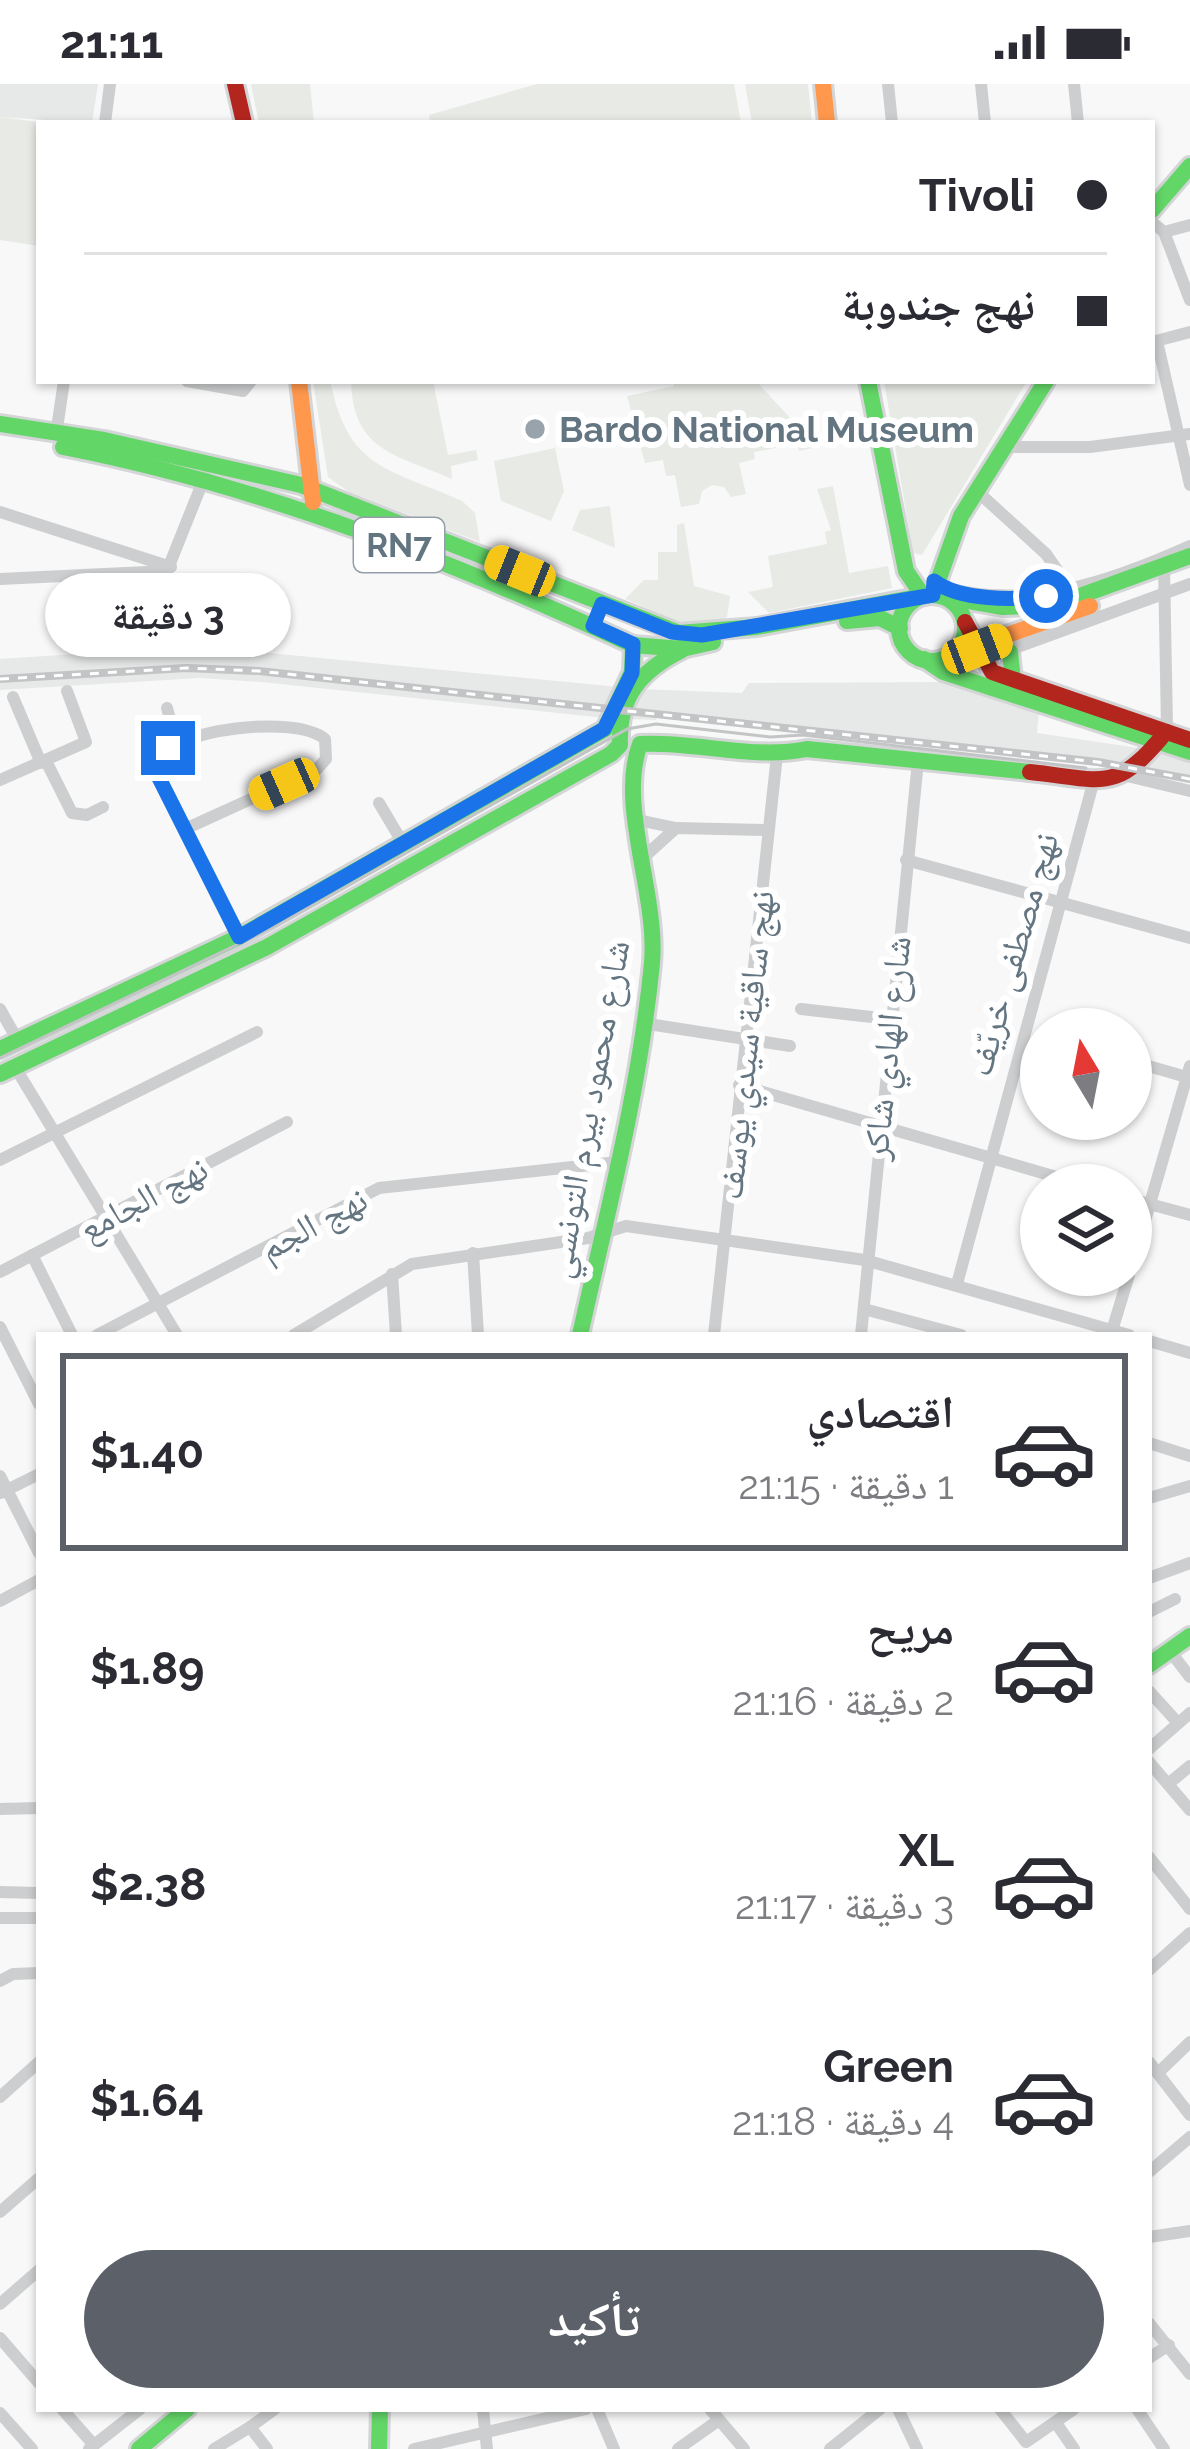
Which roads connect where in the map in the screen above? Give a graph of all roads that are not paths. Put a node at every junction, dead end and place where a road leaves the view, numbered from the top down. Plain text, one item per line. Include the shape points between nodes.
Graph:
1 (110, 84) edge
2 (236, 84) edge
3 (823, 84) edge
4 (888, 84) edge
5 (981, 84) edge
6 (1074, 84) edge
7 (105, 120) edge
8 (243, 120) edge
9 (827, 120) edge
10 (892, 120) edge
11 (985, 120) edge
12 (1078, 120) edge
13 (1190, 166) edge
14 (1158, 193) edge
15 (1155, 224) edge
16 (1190, 225) edge
17 (1165, 232) junction
18 (1190, 300) edge
19 (1190, 332) edge
20 (1155, 341) edge
21 (1155, 344) edge
22 (64, 384) edge
23 (204, 384) edge
24 (249, 384) edge
25 (288, 384) edge
26 (299, 384) edge
27 (869, 384) edge
28 (1044, 384) edge
29 (0, 424) edge
30 (56, 436) junction
31 (1183, 436) edge
32 (0, 437) edge
33 (1007, 447) junction
34 (205, 476) junction
35 (1190, 485) edge
36 (979, 493) junction
37 (306, 496) junction
38 (0, 512) edge
39 (434, 537) junction
40 (108, 546) junction
41 (1190, 546) edge
42 (425, 556) junction
43 (1190, 556) edge
44 (172, 568) junction
45 (1190, 568) edge
46 (520, 571) junction
47 (101, 576) junction
48 (0, 579) edge
49 (1162, 579) junction
50 (1190, 584) edge
51 (1070, 590) junction
52 (511, 591) junction
53 (932, 592) junction
54 (602, 604) junction
55 (965, 622) junction
56 (593, 626) junction
57 (899, 628) junction
58 (633, 644) junction
59 (682, 650) junction
60 (1010, 652) junction
61 (979, 654) junction
62 (948, 664) junction
63 (1013, 680) junction
64 (67, 691) dead end
65 (13, 697) dead end
66 (167, 708) dead end
67 (1165, 734) junction
68 (1190, 740) edge
69 (177, 746) junction
70 (1190, 752) edge
71 (776, 754) junction
72 (918, 761) junction
73 (43, 762) junction
74 (1125, 776) junction
75 (1094, 780) junction
76 (0, 781) edge
77 (1190, 791) edge
78 (379, 803) dead end
79 (103, 807) dead end
80 (638, 820) junction
81 (676, 828) junction
82 (184, 829) junction
83 (767, 830) junction
84 (404, 845) junction
85 (644, 857) junction
86 (906, 860) junction
87 (1060, 902) junction
88 (239, 937) junction
89 (1190, 938) edge
90 (1031, 1008) edge
91 (0, 1009) edge
92 (800, 1009) dead end
93 (889, 1018) junction
94 (642, 1023) junction
95 (257, 1032) dead end
96 (745, 1040) junction
97 (19, 1041) junction
98 (790, 1046) dead end
99 (0, 1049) edge
100 (1020, 1049) edge
101 (1152, 1066) edge
102 (8, 1071) edge
103 (1189, 1074) edge
104 (739, 1085) junction
105 (287, 1122) dead end
106 (878, 1125) junction
107 (52, 1134) junction
108 (992, 1158) junction
109 (0, 1160) edge
110 (618, 1162) junction
111 (1020, 1166) edge
112 (1152, 1202) edge
113 (1152, 1205) edge
114 (1190, 1216) edge
115 (104, 1219) junction
116 (602, 1233) junction
117 (727, 1238) junction
118 (472, 1253) junction
119 (32, 1256) junction
120 (865, 1260) junction
121 (0, 1272) edge
122 (392, 1274) junction
123 (957, 1284) junction
124 (1123, 1296) edge
125 (158, 1305) junction
126 (864, 1309) junction
127 (0, 1328) edge
128 (70, 1332) edge
129 (104, 1332) edge
130 (175, 1332) edge
131 (299, 1332) edge
132 (396, 1332) edge
133 (478, 1332) edge
134 (581, 1332) edge
135 (714, 1332) edge
136 (864, 1332) edge
137 (950, 1332) edge
138 (1108, 1332) edge
139 (1111, 1332) edge
140 (1152, 1342) edge
141 (1190, 1353) edge
142 (36, 1398) edge
143 (1152, 1444) edge
144 (1190, 1456) edge
145 (0, 1476) edge
146 (36, 1476) edge
147 (1190, 1486) edge
148 (3, 1492) edge
149 (1152, 1497) edge
150 (36, 1548) edge
151 (1190, 1563) edge
152 (1152, 1577) edge
153 (36, 1582) edge
154 (1175, 1599) dead end
155 (0, 1601) edge
156 (1152, 1610) edge
157 (1190, 1636) edge
158 (1169, 1651) junction
159 (1152, 1662) edge
160 (1190, 1677) edge
161 (1152, 1694) edge
162 (1190, 1713) edge
163 (1178, 1723) junction
164 (1152, 1746) edge
165 (1152, 1765) edge
166 (1190, 1766) edge
167 (1168, 1784) junction
168 (36, 1808) edge
169 (0, 1809) edge
170 (1190, 1810) edge
171 (1152, 1861) edge
172 (0, 1892) edge
173 (36, 1893) edge
174 (1190, 1909) edge
175 (0, 1918) edge
176 (36, 1918) edge
177 (1190, 1933) edge
178 (1152, 1967) edge
179 (36, 1973) edge
180 (0, 1981) edge
181 (1190, 2042) edge
182 (36, 2065) edge
183 (1153, 2068) edge
184 (0, 2097) edge
185 (1190, 2115) edge
186 (1190, 2137) edge
187 (1152, 2169) edge
188 (36, 2181) edge
189 (0, 2212) edge
190 (1190, 2231) edge
191 (1152, 2238) edge
192 (36, 2273) edge
193 (0, 2304) edge
194 (1152, 2326) edge
195 (0, 2338) edge
196 (1169, 2345) junction
197 (1152, 2356) edge
198 (1190, 2374) edge
199 (36, 2379) edge
200 (65, 2412) edge
201 (136, 2412) edge
202 (185, 2412) edge
203 (270, 2412) edge
204 (380, 2412) edge
205 (483, 2412) edge
206 (574, 2412) edge
207 (598, 2412) edge
208 (874, 2412) edge
209 (899, 2412) edge
210 (1002, 2412) edge
211 (1070, 2412) edge
212 (1139, 2412) edge
213 (0, 2414) edge
214 (714, 2415) edge
215 (1056, 2423) junction
216 (250, 2427) junction
217 (482, 2434) junction
218 (160, 2442) edge
219 (96, 2446) edge
220 (32, 2449) edge
221 (139, 2449) edge
222 (214, 2449) edge
223 (267, 2449) edge
224 (379, 2449) edge
225 (414, 2449) edge
226 (487, 2449) edge
227 (614, 2449) edge
228 (678, 2449) edge
229 (744, 2449) edge
230 (830, 2449) edge
231 (917, 2449) edge
232 (1074, 2449) edge
233 (1164, 2449) edge

1 - 7 street
2 - 8 main road
3 - 9 main road
4 - 10 street
5 - 11 street
6 - 12 street
13 - 14 main road
15 - 17 street
16 - 17 street
17 - 18 street
19 - 20 street
21 - 31 street
22 - 30 street
23 - 24 street via 243,391
25 - 37 main road
26 - 37 main road
27 - 53 main road via 906,571
28 - 33 main road
29 - 30 main road, RN7
30 - 37 main road, RN7 via 104,440
31 - 33 street
31 - 35 street
32 - 34 main road, RN7
33 - 36 main road
34 - 37 main road, RN7
34 - 44 street
36 - 51 street via 1046,554
36 - 53 main road via 942,554
37 - 39 main road, RN7
37 - 42 main road, RN7
38 - 40 street
39 - 42 main road
39 - 46 main road, RN7
40 - 44 street
40 - 47 street
41 - 51 street
42 - 52 main road, RN7
43 - 49 main road
44 - 47 street
45 - 49 main road
46 - 52 main road
46 - 54 main road, RN7
47 - 48 street
49 - 50 street
49 - 53 main road via 1046,606 1004,607
49 - 60 street
49 - 61 main road
49 - 67 street
51 - 53 street via 1029,598
52 - 56 main road, RN7
53 - 54 main road, RN7 via 702,635 672,632
53 - 55 main road via 959,608
53 - 57 main road via 906,608
54 - 56 main road
55 - 61 main road
55 - 62 main road
56 - 58 main road, RN7
57 - 59 main road, RN7 via 880,618 834,622
57 - 62 main road via 908,650
58 - 59 main road, RN7
58 - 84 main road via 632,673 604,729
59 - 102 main road via 634,682 611,754 268,947
60 - 61 street
60 - 63 main road
61 - 62 main road
61 - 63 main road via 992,673
62 - 67 main road
63 - 67 main road
64 - 73 street via 87,740
65 - 73 street
66 - 69 street
67 - 68 main road
67 - 70 main road
67 - 74 main road
69 - 82 street via 160,751 153,766
69 - 82 street via 262,725 308,728 328,746 317,770
71 - 72 main road via 807,749
71 - 80 main road, شارع محمود بيرم التونسي via 640,745
71 - 83 street, نهج ساقية سيدي يوسف
72 - 75 main road
72 - 86 street, شارع الهادي شاكر
73 - 76 street
73 - 79 street via 71,813
74 - 75 main road
74 - 77 street
75 - 87 street, نهج مصطفى خريّف
78 - 84 street
80 - 81 street
80 - 85 main road, شارع محمود بيرم التونسي
81 - 83 street
81 - 85 street
82 - 88 street
83 - 96 street, نهج ساقية سيدي يوسف
84 - 88 main road
85 - 94 main road, شارع محمود بيرم التونسي via 653,939
86 - 87 street
86 - 93 street, شارع الهادي شاكر
87 - 89 street
87 - 90 street, نهج مصطفى خريّف
88 - 97 main road
91 - 97 street
92 - 93 street
93 - 106 street, شارع الهادي شاكر
94 - 96 street
94 - 110 main road, شارع محمود بيرم التونسي
95 - 107 street
96 - 98 street
96 - 104 street, نهج ساقية سيدي يوسف
97 - 99 main road
100 - 108 street, نهج مصطفى خريّف
101 - 103 street
102 - 107 street
103 - 112 street
104 - 106 street
104 - 117 street, نهج ساقية سيدي يوسف
105 - 115 street, نهج الجامع
106 - 108 street
106 - 120 street, شارع الهادي شاكر
107 - 109 street
107 - 115 street
108 - 111 street
108 - 123 street, نهج مصطفى خريّف
110 - 116 main road, شارع محمود بيرم التونسي
110 - 125 street, نهج الجم via 379,1188
113 - 114 street
115 - 119 street, نهج الجامع
115 - 125 street
116 - 117 street via 626,1226
116 - 118 street
116 - 134 main road, شارع محمود بيرم التونسي
117 - 120 street
117 - 135 street, نهج ساقية سيدي يوسف
118 - 122 street
118 - 133 street
119 - 121 street, نهج الجامع
119 - 128 street
120 - 123 street
120 - 126 street, شارع الهادي شاكر
122 - 131 street
122 - 132 street
123 - 138 street
124 - 139 street
125 - 129 street, نهج الجم
125 - 130 street
126 - 136 street, شارع الهادي شاكر
126 - 137 street
127 - 142 street
140 - 141 street
143 - 144 street
145 - 148 street
146 - 148 street
147 - 149 street
148 - 150 street
151 - 152 street
153 - 155 street
154 - 156 street
157 - 158 main road
158 - 159 main road
158 - 160 street
161 - 163 street
162 - 163 street
163 - 164 street
165 - 167 street
166 - 167 street
167 - 170 street
168 - 169 street
171 - 174 street
172 - 173 street
175 - 176 street
177 - 178 street
179 - 180 street
181 - 183 street
182 - 184 street
183 - 185 street
186 - 187 street
188 - 189 street
190 - 191 street
192 - 193 street
194 - 196 street
195 - 199 street
196 - 197 street
196 - 198 street
200 - 219 street
201 - 219 street
202 - 218 main road
203 - 216 street
204 - 224 main road
205 - 217 street
206 - 217 street
207 - 227 street
208 - 230 street
209 - 231 street
210 - 215 street via 1021,2441
211 - 215 street
212 - 233 street
213 - 220 street
214 - 228 street
214 - 229 street
215 - 232 street
216 - 222 street
216 - 223 street
217 - 225 street
217 - 226 street
218 - 221 main road

